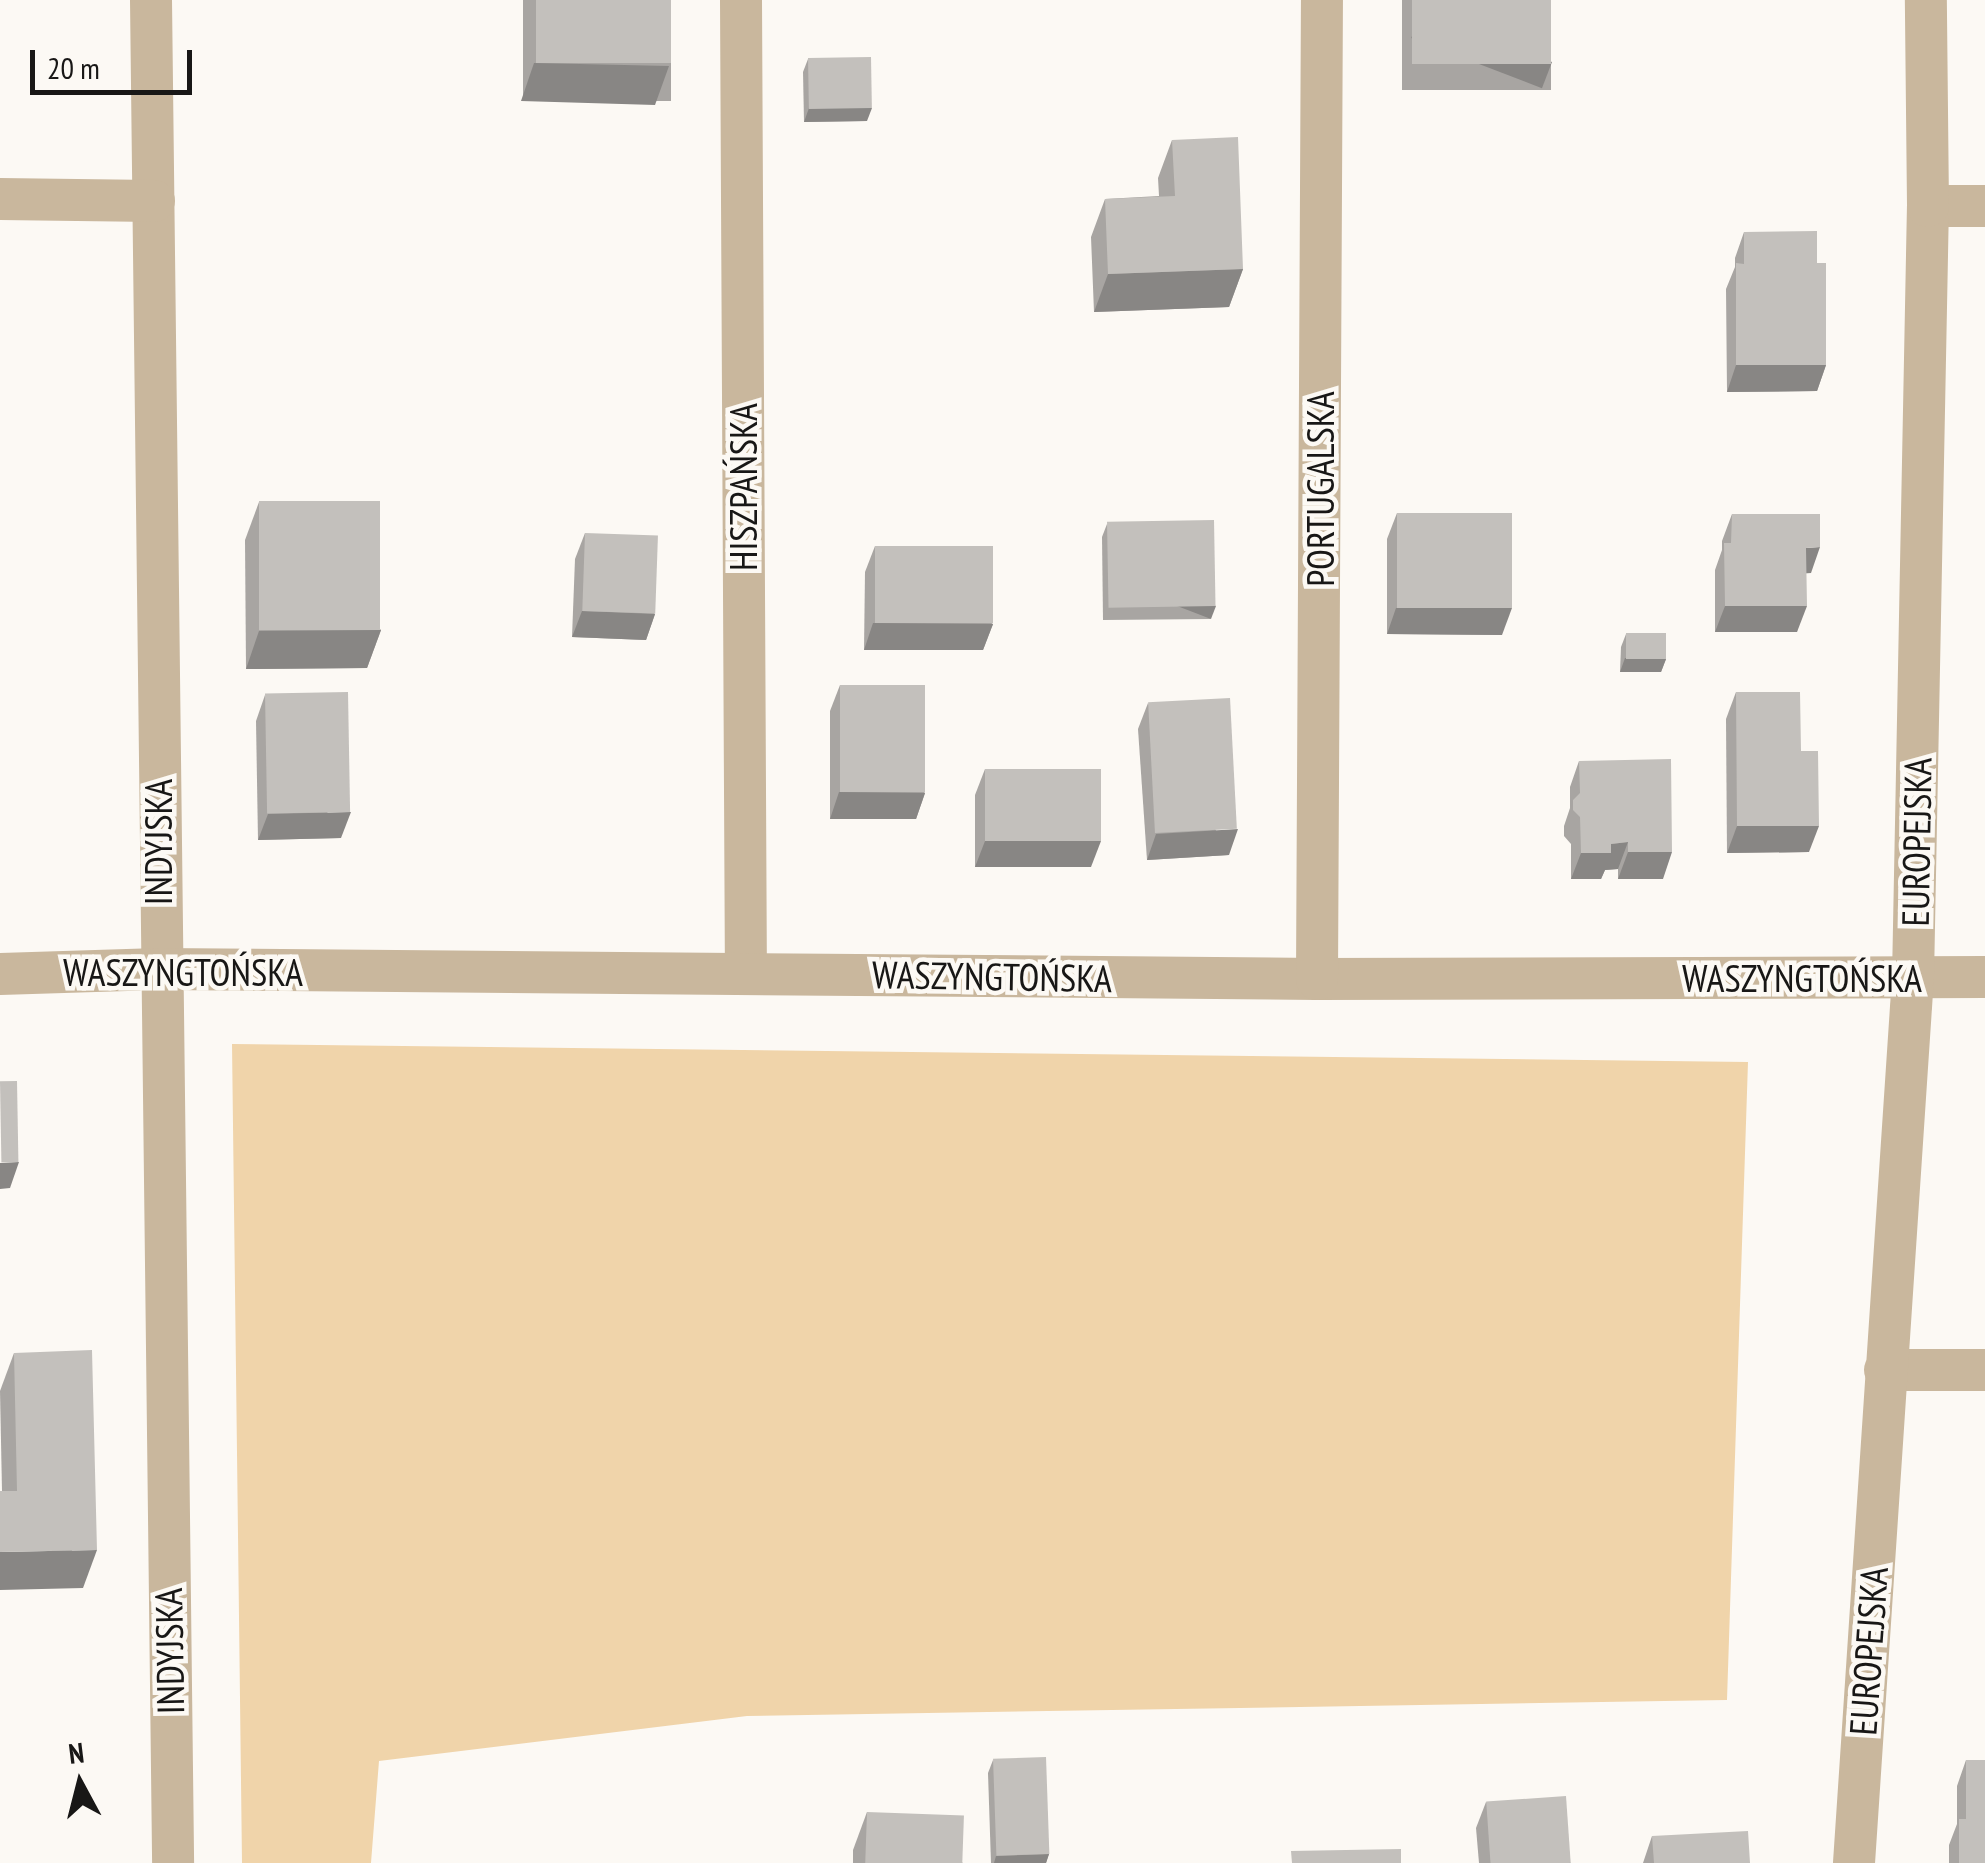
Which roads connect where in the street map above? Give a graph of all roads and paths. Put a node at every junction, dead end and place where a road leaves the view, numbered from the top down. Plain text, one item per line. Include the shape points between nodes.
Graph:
1 (151, 0) edge
2 (740, 0) edge
3 (1322, 0) edge
4 (1926, 0) edge
5 (0, 199) edge
6 (154, 202) junction
7 (1928, 206) junction
8 (1985, 206) edge
9 (159, 969) junction
10 (746, 973) junction
11 (0, 974) edge
12 (1985, 977) edge
13 (1913, 978) junction
14 (1317, 979) junction
15 (1886, 1370) junction
16 (1985, 1370) edge
17 (172, 1863) edge
18 (1854, 1863) edge

1 - 6 street, INDYJSKA
2 - 10 street, HISZPAŃSKA
3 - 14 street, PORTUGALSKA
4 - 7 street, EUROPEJSKA
5 - 6 street
6 - 9 street, INDYJSKA
7 - 8 street
7 - 13 street, EUROPEJSKA
9 - 10 street, WASZYNGTOŃSKA
9 - 11 street, WASZYNGTOŃSKA
9 - 17 street, INDYJSKA
10 - 14 street, WASZYNGTOŃSKA
12 - 13 street, WASZYNGTOŃSKA
13 - 14 street, WASZYNGTOŃSKA
13 - 15 street, EUROPEJSKA
15 - 16 street
15 - 18 street, EUROPEJSKA

